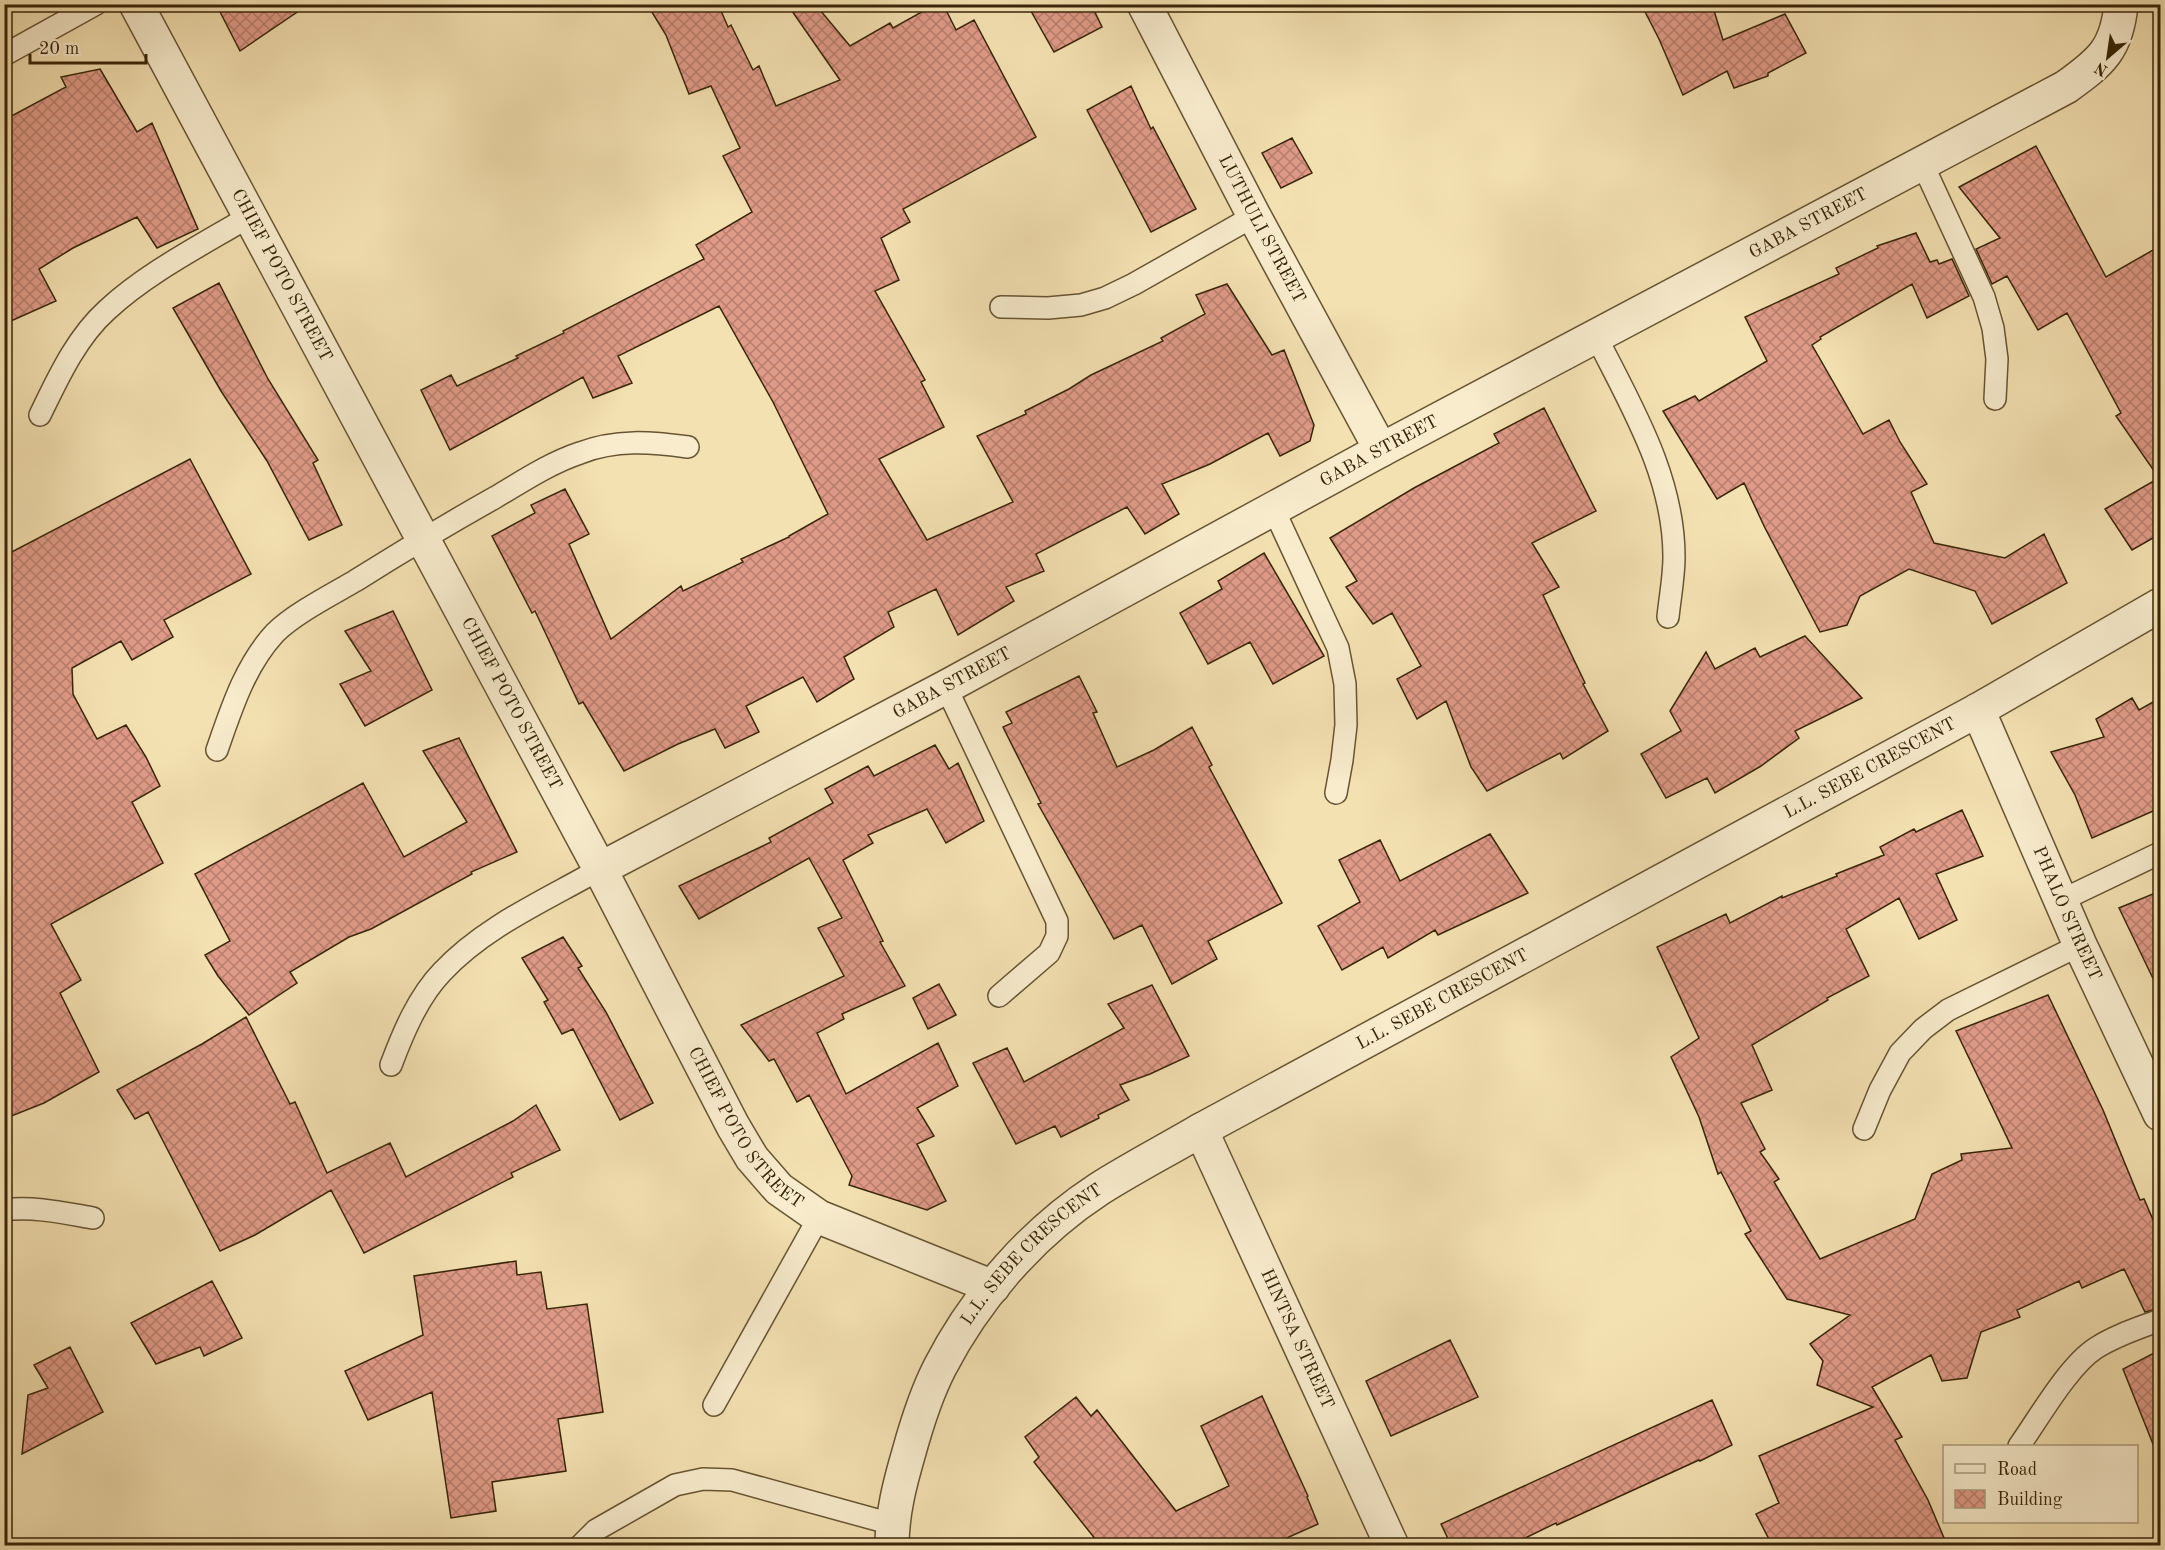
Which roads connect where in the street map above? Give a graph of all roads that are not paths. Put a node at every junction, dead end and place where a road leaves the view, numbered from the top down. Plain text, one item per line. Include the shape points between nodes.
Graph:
1 (96, 4) edge
2 (136, 4) edge
3 (1144, 4) edge
4 (2121, 4) edge
5 (4, 55) edge
6 (1923, 165) junction
7 (250, 216) junction
8 (1254, 216) junction
9 (1001, 307) dead end
10 (1596, 336) junction
11 (1995, 399) dead end
12 (40, 415) dead end
13 (688, 447) dead end
14 (1381, 450) junction
15 (1274, 510) junction
16 (422, 539) junction
17 (2160, 605) edge
18 (1668, 617) dead end
19 (946, 687) junction
20 (1978, 710) junction
21 (217, 750) dead end
22 (1336, 793) dead end
23 (2160, 853) edge
24 (600, 869) junction
25 (2060, 901) junction
26 (2080, 945) junction
27 (999, 996) dead end
28 (391, 1065) dead end
29 (2160, 1114) edge
30 (1201, 1130) junction
31 (1864, 1130) dead end
32 (4, 1210) edge
33 (819, 1217) junction
34 (93, 1218) dead end
35 (993, 1287) junction
36 (2160, 1320) edge
37 (714, 1405) dead end
38 (2020, 1445) edge
39 (892, 1535) edge
40 (580, 1545) edge
41 (1392, 1545) edge

1 - 5 lane
2 - 7 street, CHIEF POTO STREET
3 - 8 street, LUTHULI STREET
4 - 6 street, GABA STREET via 2119,27 2108,52 2088,71 2067,87
6 - 10 street, GABA STREET
6 - 11 lane via 1984,297 1997,359
7 - 12 lane via 137,285 105,311 60,374
7 - 16 street, CHIEF POTO STREET
8 - 9 lane via 1105,298 1048,308
8 - 14 street, LUTHULI STREET
10 - 14 street, GABA STREET
10 - 18 lane via 1647,439 1664,483 1674,558
13 - 16 lane via 614,443 580,452
14 - 15 street, GABA STREET
15 - 19 street, GABA STREET
15 - 22 lane via 1340,657 1346,725
16 - 21 lane via 276,632 244,679
16 - 24 street, CHIEF POTO STREET
17 - 20 street, L.L. SEBE CRESCENT
19 - 24 street, GABA STREET
19 - 27 lane via 1057,921 1057,936 1049,953
20 - 25 street, PHALO STREET
20 - 30 street, L.L. SEBE CRESCENT
23 - 25 lane
24 - 28 lane via 473,943 440,974 420,1002
24 - 33 street, CHIEF POTO STREET via 752,1158 779,1189
25 - 26 street, PHALO STREET
26 - 29 street, PHALO STREET
26 - 31 lane via 1948,1010 1923,1029 1900,1053
30 - 35 street, L.L. SEBE CRESCENT via 1098,1190 1055,1223
30 - 41 street, HINTSA STREET
32 - 34 lane via 51,1211
33 - 35 street, CHIEF POTO STREET
33 - 37 lane
35 - 39 street, L.L. SEBE CRESCENT via 960,1331 918,1420 901,1480
36 - 38 lane via 2119,1335 2095,1349 2058,1391
39 - 40 lane via 732,1480 703,1479 675,1485 596,1530

